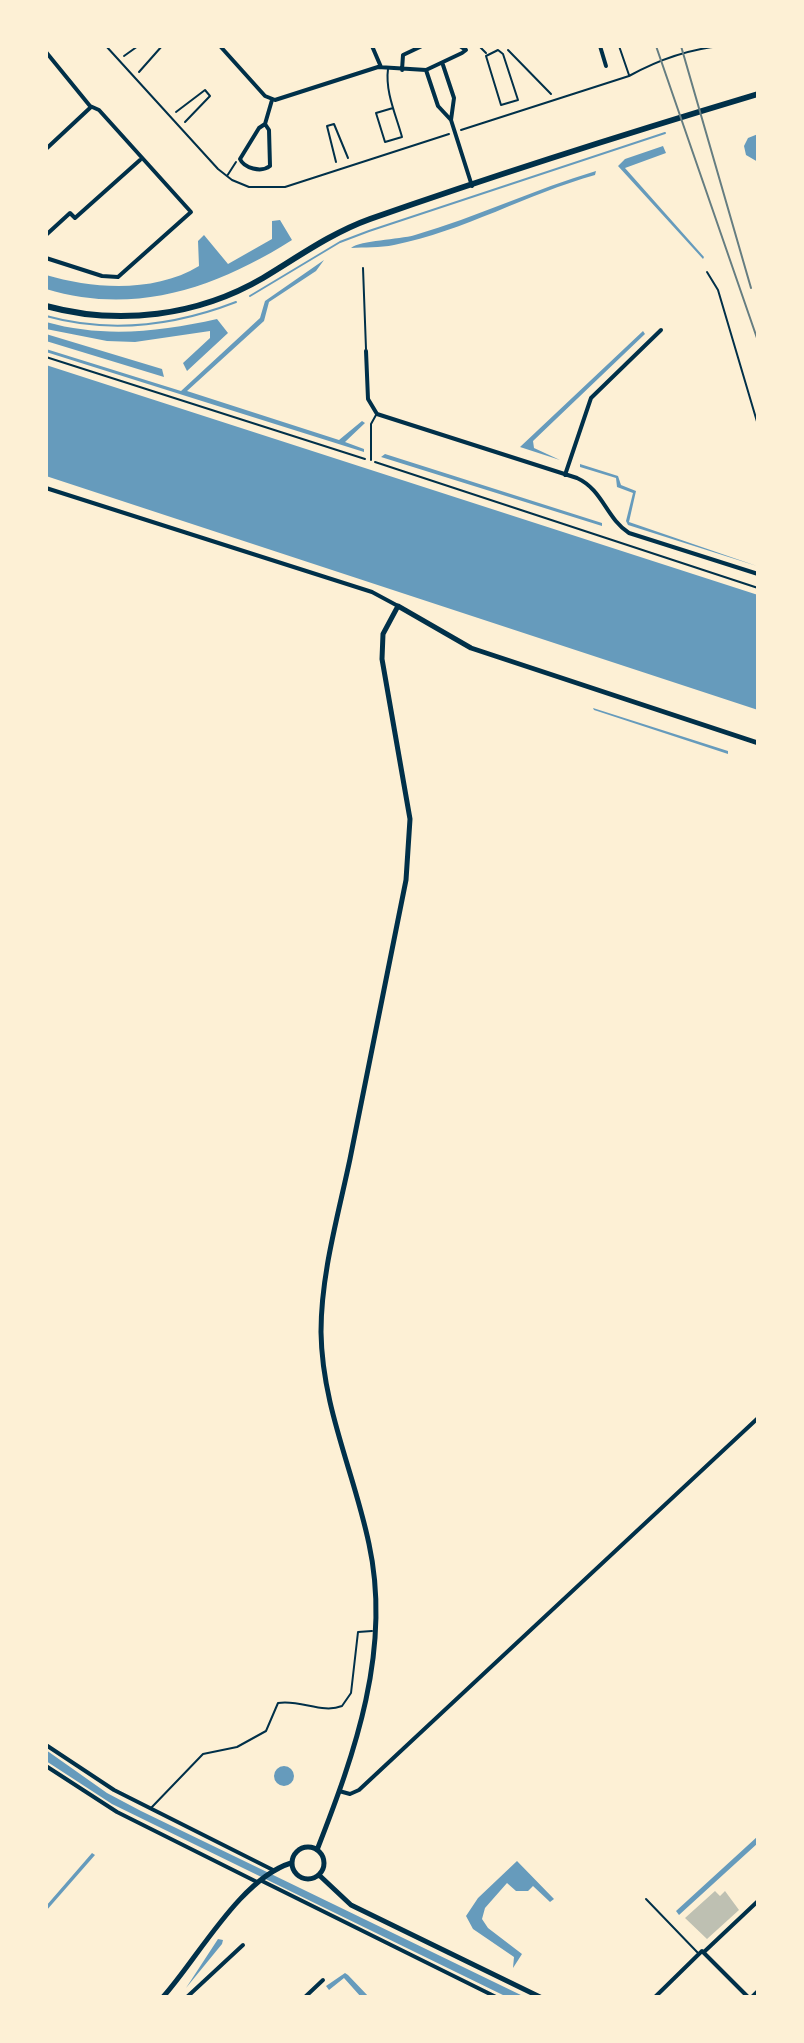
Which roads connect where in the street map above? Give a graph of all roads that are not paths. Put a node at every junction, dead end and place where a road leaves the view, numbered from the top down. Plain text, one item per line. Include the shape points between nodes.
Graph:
1 (220, 46) edge
2 (372, 46) edge
3 (422, 46) edge
4 (460, 46) edge
5 (479, 46) edge
6 (600, 46) edge
7 (468, 48) edge
8 (46, 52) edge
9 (487, 53) junction
10 (443, 65) junction
11 (606, 66) dead end
12 (381, 67) junction
13 (388, 68) junction
14 (402, 70) junction
15 (426, 70) junction
16 (758, 94) edge
17 (272, 100) junction
18 (91, 107) junction
19 (393, 108) junction
20 (451, 120) junction
21 (265, 124) junction
22 (46, 149) edge
23 (140, 160) junction
24 (472, 186) junction
25 (46, 235) edge
26 (46, 258) edge
27 (363, 268) dead end
28 (46, 306) edge
29 (661, 330) dead end
30 (366, 351) joint
31 (377, 414) junction
32 (371, 460) road end
33 (565, 475) junction
34 (46, 488) edge
35 (758, 574) edge
36 (398, 606) junction
37 (758, 743) edge
38 (758, 1418) edge
39 (377, 1631) junction
40 (46, 1745) edge
41 (46, 1766) edge
42 (339, 1791) junction
43 (150, 1809) junction
44 (317, 1850) junction
45 (291, 1863) junction
46 (319, 1875) junction
47 (266, 1877) junction
48 (646, 1899) dead end
49 (758, 1901) edge
50 (243, 1945) dead end
51 (705, 1951) junction
52 (699, 1954) junction
53 (323, 1980) dead end
54 (758, 1991) edge
55 (168, 1995) edge
56 (187, 1997) edge
57 (305, 1997) edge
58 (496, 1997) edge
59 (540, 1997) edge
60 (655, 1997) edge
61 (750, 1997) edge

1 - 17 street
2 - 12 street
3 - 14 street via 403,55
4 - 7 street
5 - 9 lane
6 - 11 street
7 - 10 street
8 - 18 street
9 - 9 lane via 501,105 518,100 503,54
10 - 15 street
10 - 20 street via 454,98
12 - 13 street
12 - 17 street
13 - 14 street
13 - 19 lane
14 - 15 street
15 - 20 street via 438,106
16 - 24 main road
17 - 21 street
18 - 22 street
18 - 23 street
19 - 19 lane via 402,137 385,142 376,113
20 - 24 street
21 - 21 street via 270,166 253,168 240,159
23 - 25 street via 75,218 70,213
23 - 26 street via 191,212 118,277
24 - 28 main road via 344,230 254,283 205,303 133,316 85,315
27 - 30 lane
29 - 33 street via 591,398
30 - 31 street via 368,399
31 - 32 lane via 371,424
31 - 33 street
33 - 35 street via 593,487 616,523 629,533
34 - 36 street via 372,592
36 - 37 street via 471,648
36 - 39 street via 381,645 410,819 406,880 331,1253 321,1329 331,1412 370,1546
38 - 42 street via 359,1790
39 - 42 street via 368,1692
39 - 43 lane via 358,1632 351,1693 342,1706 278,1703 266,1731 237,1747 203,1754
40 - 43 street
41 - 47 street via 117,1812
42 - 44 street
43 - 47 street
44 - 45 street via 301,1848
44 - 46 street via 324,1864
45 - 46 street via 300,1878
45 - 47 street
46 - 59 street via 351,1905
47 - 55 street via 211,1933
47 - 58 street
48 - 52 lane
49 - 51 street
50 - 56 street
51 - 52 street
51 - 61 street
52 - 60 street
53 - 57 street
54 - 61 street

